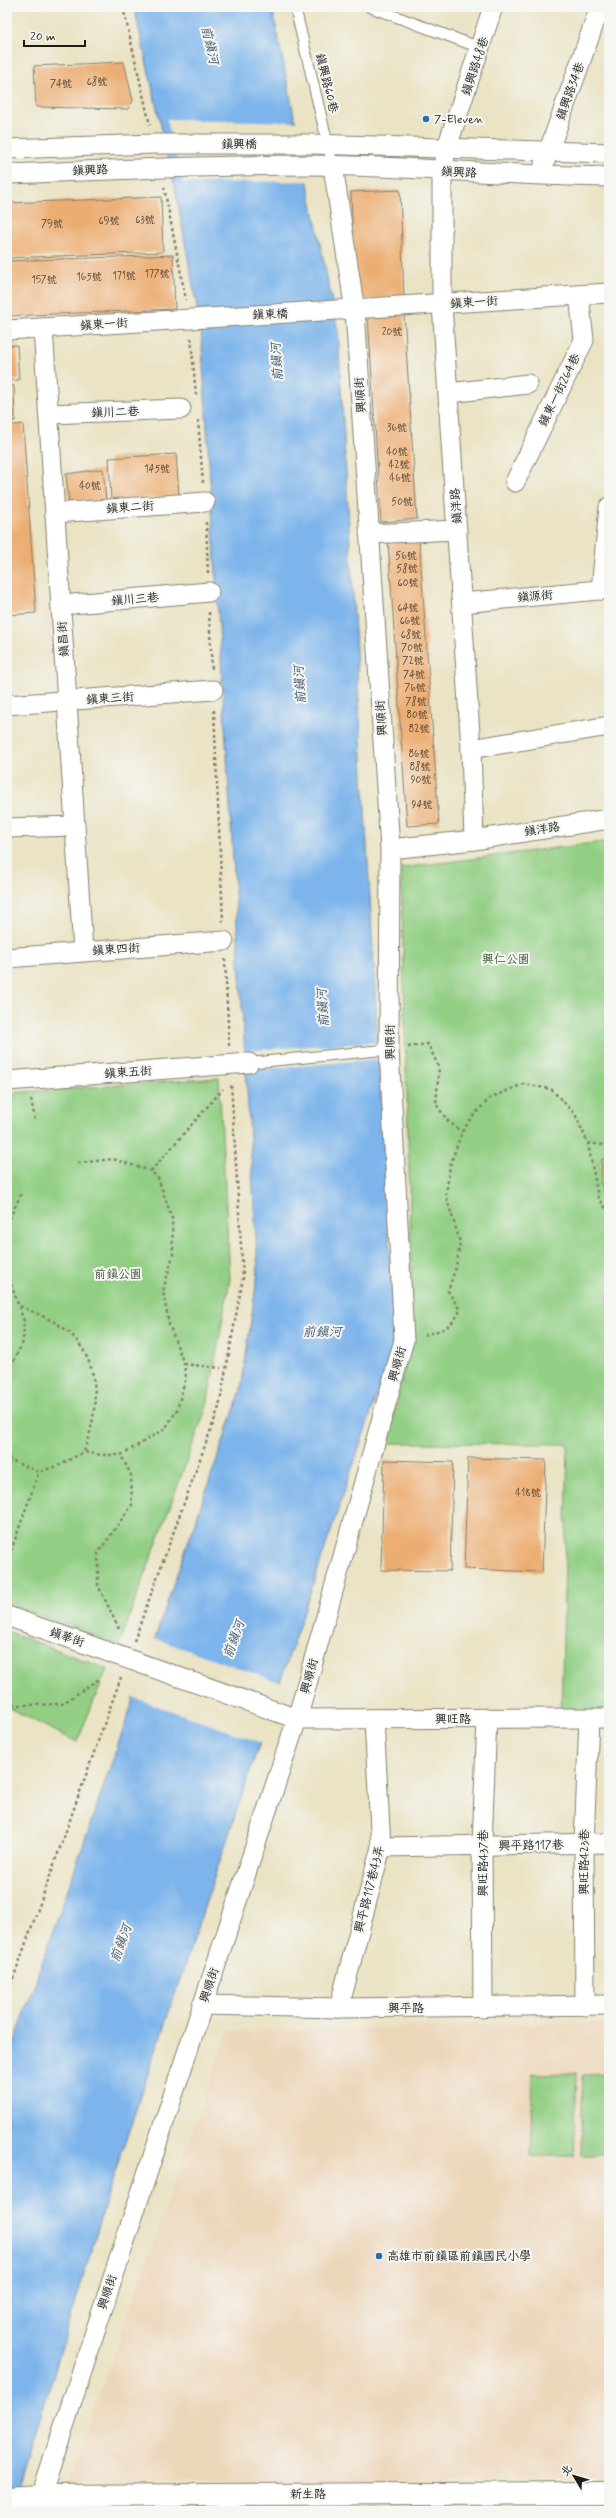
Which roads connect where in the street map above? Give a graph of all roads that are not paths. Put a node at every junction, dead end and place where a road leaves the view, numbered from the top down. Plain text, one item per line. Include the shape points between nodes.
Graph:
1 (295, 7) edge
2 (370, 7) edge
3 (493, 7) edge
4 (600, 7) edge
5 (481, 48) junction
6 (162, 144) joint
7 (310, 144) joint
8 (329, 145) junction
9 (448, 147) junction
10 (7, 149) edge
11 (548, 153) junction
12 (609, 153) edge
13 (310, 165) joint
14 (333, 166) junction
15 (167, 168) joint
16 (442, 171) junction
17 (7, 174) edge
18 (540, 176) junction
19 (609, 177) edge
20 (609, 293) edge
21 (579, 295) junction
22 (442, 304) junction
23 (347, 311) junction
24 (195, 317) joint
25 (43, 328) junction
26 (7, 330) edge
27 (528, 384) dead end
28 (449, 392) junction
29 (188, 406) road end
30 (49, 414) junction
31 (515, 482) dead end
32 (205, 502) road end
33 (609, 506) edge
34 (55, 513) junction
35 (457, 530) junction
36 (369, 534) junction
37 (605, 590) edge
38 (209, 592) road end
39 (462, 603) junction
40 (61, 606) junction
41 (213, 690) road end
42 (67, 701) junction
43 (7, 705) edge
44 (609, 726) edge
45 (471, 749) junction
46 (609, 819) edge
47 (75, 826) junction
48 (7, 828) edge
49 (474, 840) junction
50 (390, 849) junction
51 (224, 941) road end
52 (83, 951) junction
53 (7, 958) edge
54 (386, 1050) junction
55 (249, 1063) joint
56 (7, 1081) edge
57 (7, 1616) edge
58 (487, 1718) junction
59 (589, 1718) junction
60 (609, 1718) edge
61 (297, 1719) junction
62 (374, 1719) junction
63 (609, 1843) edge
64 (584, 1844) junction
65 (482, 1845) junction
66 (381, 1847) junction
67 (202, 2005) junction
68 (609, 2005) edge
69 (585, 2006) junction
70 (339, 2008) junction
71 (483, 2008) junction
72 (609, 2492) edge
73 (26, 2501) edge

1 - 8 lane, 鎮興路60巷
2 - 5 lane
3 - 5 street, 鎮興路48巷
4 - 11 street, 鎮興路34巷
5 - 9 street, 鎮興路48巷
6 - 7 street, 鎮興橋
6 - 10 street, 鎮興路
7 - 8 street, 鎮興路
8 - 9 street, 鎮興路
8 - 14 lane, 鎮興路60巷
9 - 11 street, 鎮興路
9 - 16 street, 鎮興路48巷
11 - 12 street, 鎮興路
11 - 18 street, 鎮興路34巷
13 - 14 street, 鎮興路
13 - 15 street, 鎮興橋
14 - 16 street, 鎮興路
14 - 23 street, 興順街
15 - 17 street, 鎮興路
16 - 18 street, 鎮興路
16 - 22 street, 鎮洋路
18 - 19 street, 鎮興路
20 - 21 street, 鎮東一街
21 - 22 street, 鎮東一街
21 - 31 street, 鎮東一街264巷 via 584,340
22 - 23 street, 鎮東一街
22 - 28 street, 鎮洋路
23 - 24 street, 鎮東橋
23 - 36 street, 興順街
24 - 25 street, 鎮東一街
25 - 26 street, 鎮東一街
25 - 30 street, 鎮昌街
27 - 28 street
28 - 35 street, 鎮洋路
29 - 30 street, 鎮川二巷
30 - 34 street, 鎮昌街
32 - 34 street, 鎮東二街
33 - 37 street
34 - 40 street, 鎮昌街
35 - 36 street
35 - 39 street, 鎮洋路
36 - 50 street, 興順街
37 - 39 street, 鎮源街
38 - 40 street, 鎮川三巷
39 - 45 street, 鎮洋路
40 - 42 street, 鎮昌街
41 - 42 street, 鎮東三街
42 - 43 street, 鎮東三街
42 - 47 street, 鎮昌街
44 - 45 street
45 - 49 street, 鎮洋路
46 - 49 street, 鎮洋路
47 - 48 street
47 - 52 street, 鎮昌街
49 - 50 street, 鎮洋路
50 - 54 street, 興順街
51 - 52 street, 鎮東四街
52 - 53 street, 鎮東四街
54 - 55 lane
54 - 61 street, 興順街 via 404,1340
55 - 56 street, 鎮東五街
57 - 61 street, 鎮華街
58 - 59 street, 興旺路
58 - 62 street, 興旺路
58 - 65 street, 興旺路437巷
59 - 60 street, 興旺路
59 - 64 street, 興旺路423巷
61 - 62 street, 興旺路
61 - 67 street, 興順街
62 - 66 street, 興平路117巷43弄
63 - 64 street, 興平路117巷
64 - 65 street, 興平路117巷
64 - 69 street, 興旺路423巷
65 - 66 street, 興平路117巷
65 - 71 street, 興旺路437巷
66 - 70 street, 興平路117巷43弄
67 - 70 street, 興平路
67 - 73 street, 興順街
68 - 69 street, 興平路
69 - 71 street, 興平路
70 - 71 street, 興平路
72 - 73 street, 新生路

